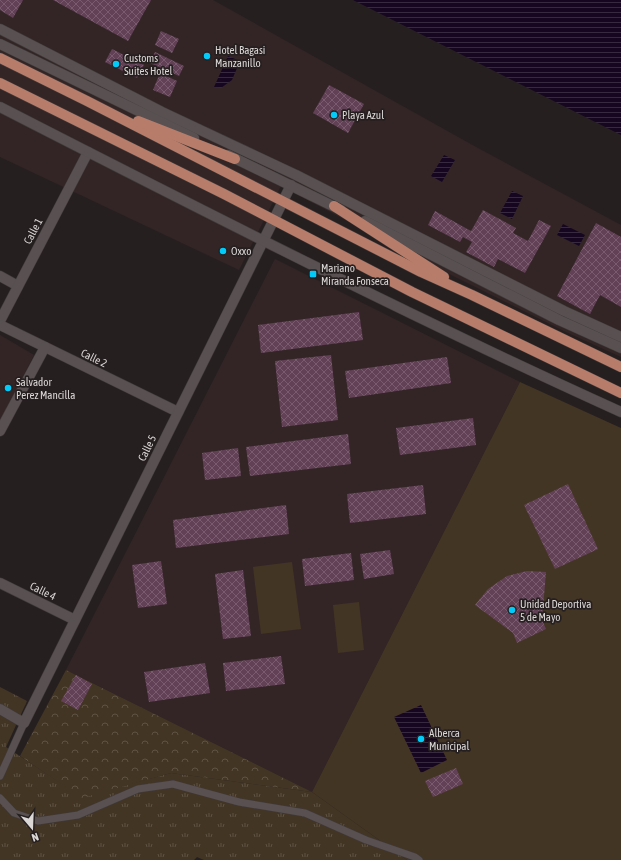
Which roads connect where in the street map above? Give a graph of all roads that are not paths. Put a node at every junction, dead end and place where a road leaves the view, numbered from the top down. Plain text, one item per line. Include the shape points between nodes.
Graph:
1 (0, 29) edge
2 (0, 44) edge
3 (0, 58) edge
4 (0, 83) edge
5 (87, 101) junction
6 (0, 107) edge
7 (88, 152) junction
8 (235, 159) junction
9 (291, 185) junction
10 (283, 201) junction
11 (334, 206) junction
12 (273, 220) junction
13 (264, 240) junction
14 (0, 276) edge
15 (18, 286) junction
16 (472, 295) junction
17 (0, 321) edge
18 (0, 325) edge
19 (621, 336) edge
20 (44, 347) junction
21 (621, 348) edge
22 (621, 367) edge
23 (621, 393) edge
24 (178, 412) junction
25 (621, 412) edge
26 (0, 431) edge
27 (0, 583) edge
28 (75, 620) junction
29 (0, 709) edge
30 (24, 723) junction
31 (0, 776) edge
32 (0, 798) edge
33 (417, 859) edge

1 - 19 street via 564,311
2 - 8 street
3 - 5 main road
4 - 12 main road
5 - 8 main road
5 - 10 main road
6 - 7 street
7 - 13 street
7 - 15 street, Calle 1
8 - 9 street
9 - 10 street, Calle 5
9 - 11 street
10 - 12 street, Calle 5
10 - 16 main road via 421,272
11 - 16 main road
11 - 21 street via 558,320
12 - 13 street, Calle 5
12 - 23 main road via 412,292
13 - 24 street, Calle 5
13 - 25 street via 521,367
14 - 15 street
15 - 17 street, Calle 1
16 - 22 main road
18 - 20 street, Calle 2
20 - 24 street, Calle 2
20 - 26 street
24 - 28 street, Calle 5
27 - 28 street, Calle 4
28 - 30 street, Calle 5
29 - 30 street
30 - 31 lane
32 - 33 lane via 14,813 38,821 78,815 138,789 173,784 239,802 305,813

